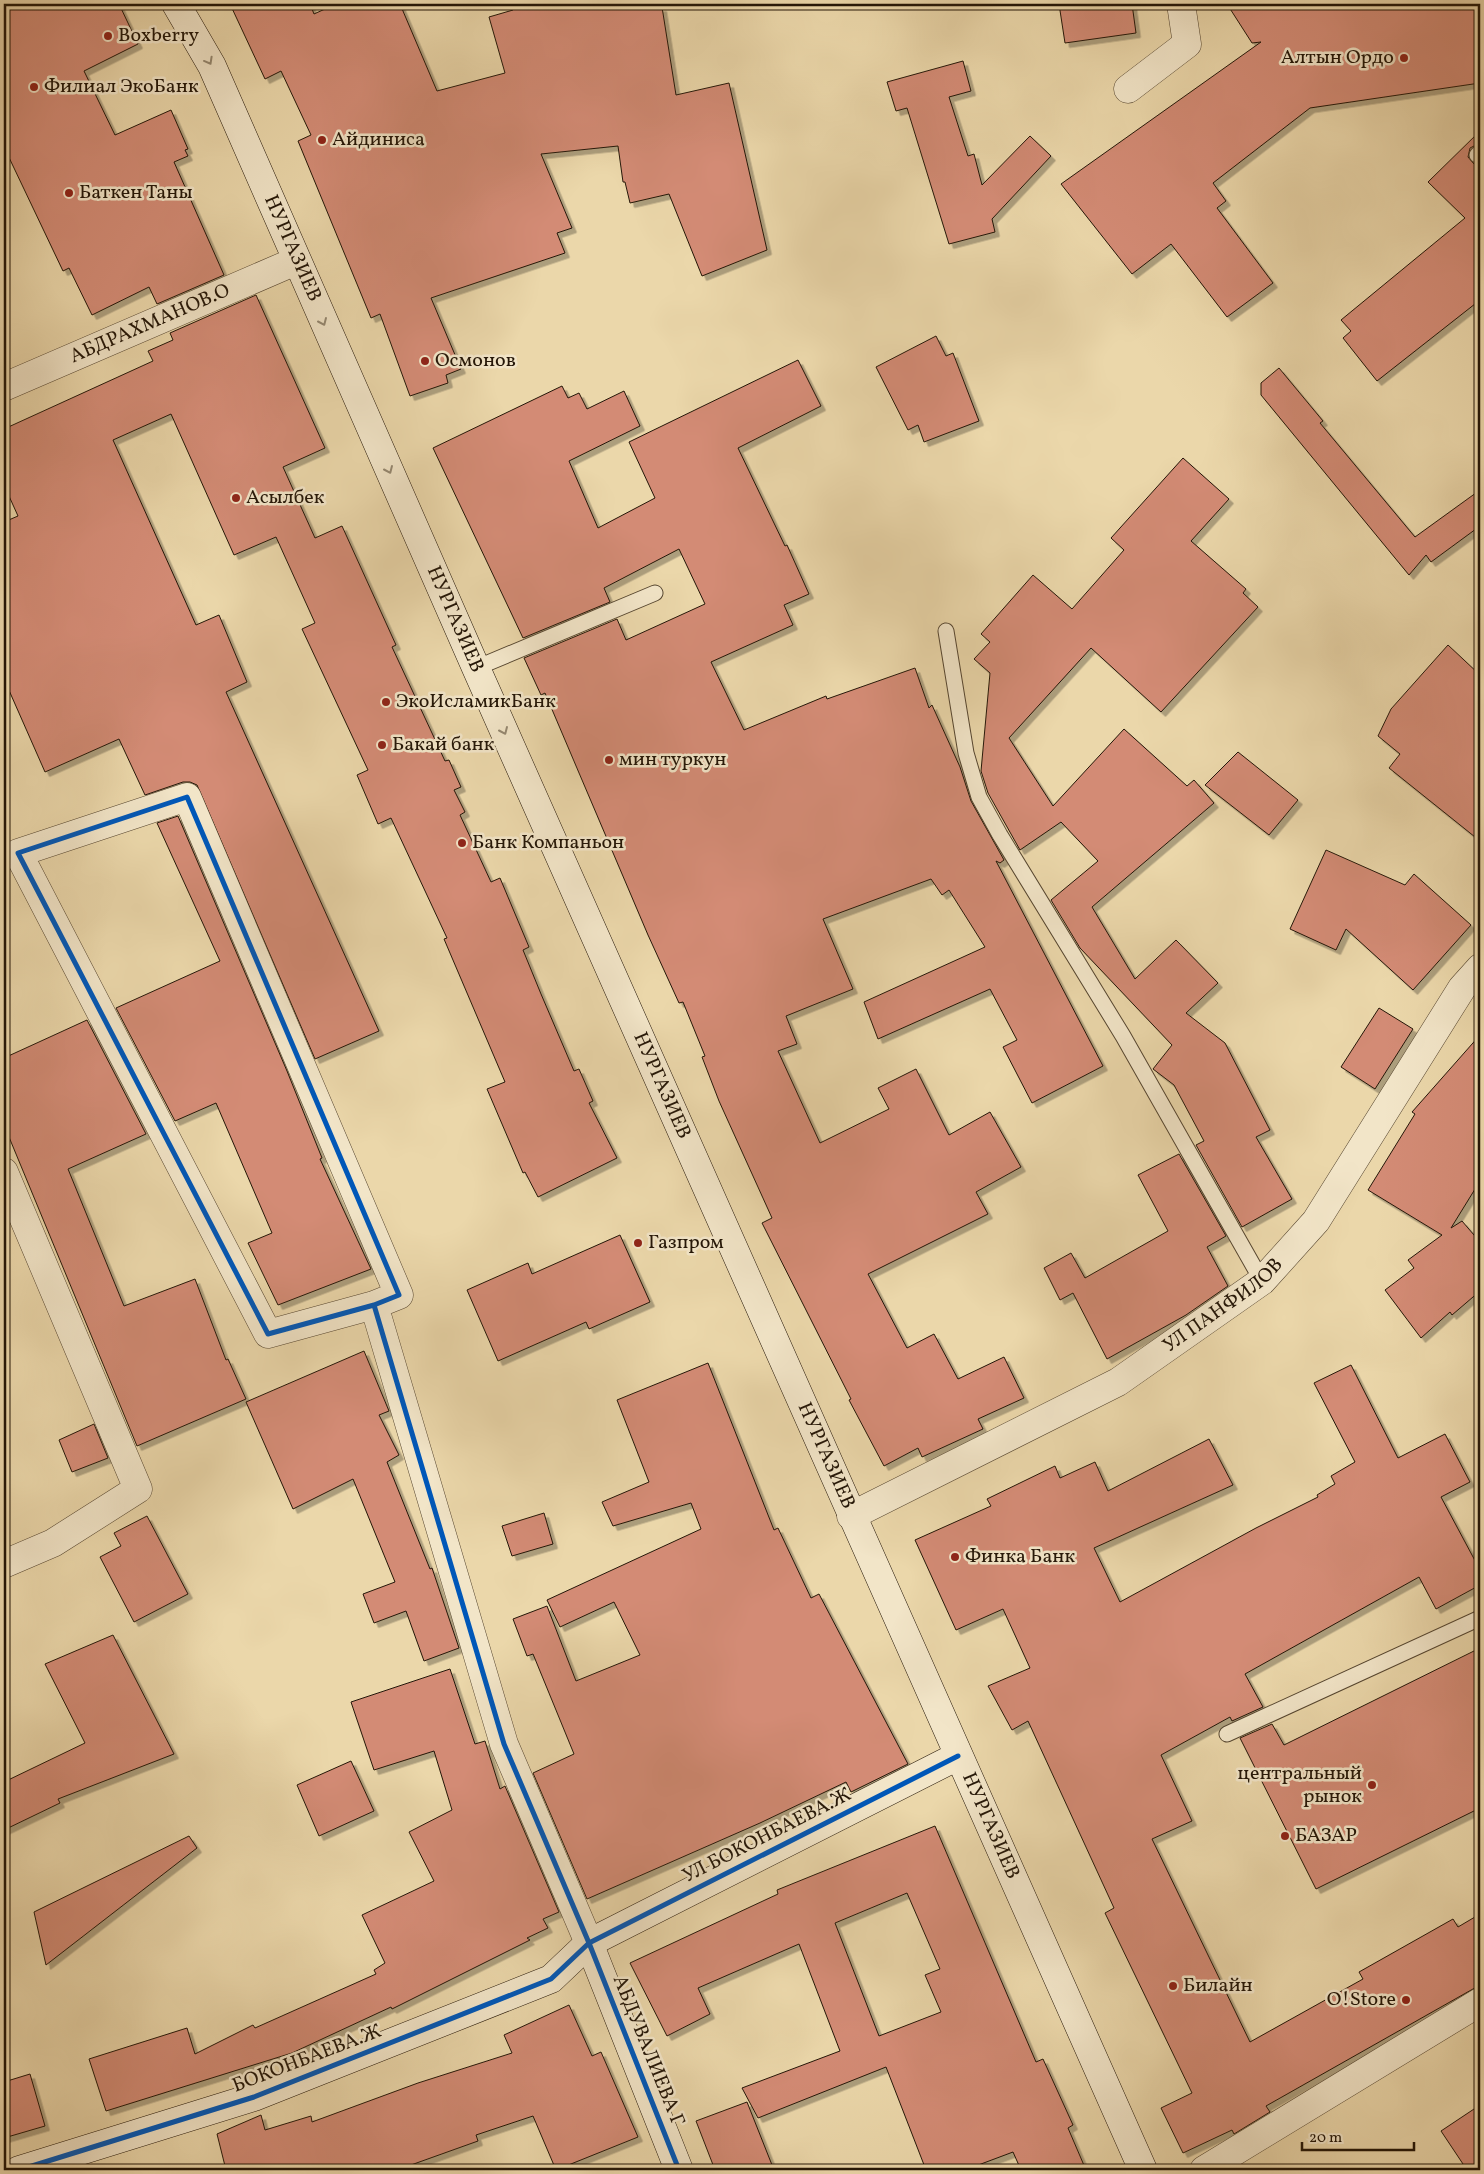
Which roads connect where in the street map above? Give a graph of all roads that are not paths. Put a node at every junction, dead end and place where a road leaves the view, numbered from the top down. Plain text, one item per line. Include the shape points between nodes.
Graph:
1 (176, 4) edge
2 (1181, 4) edge
3 (1128, 88) dead end
4 (296, 261) junction
5 (4, 387) edge
6 (655, 593) dead end
7 (946, 631) dead end
8 (476, 668) junction
9 (1480, 968) edge
10 (4, 1172) edge
11 (13, 1218) edge
12 (1262, 1281) junction
13 (374, 1306) junction
14 (851, 1516) junction
15 (4, 1564) edge
16 (1480, 1618) edge
17 (1227, 1734) dead end
18 (958, 1756) junction
19 (589, 1942) junction
20 (1480, 2002) edge
21 (19, 2170) edge
22 (679, 2170) edge
23 (1142, 2170) edge
24 (1204, 2170) edge

1 -> 4 street, НУРГАЗИЕВ via 212,66
2 - 3 street via 1187,44
4 - 5 street, АБДРАХМАНОВ.О
4 -> 8 street, НУРГАЗИЕВ
6 - 8 lane
7 - 12 lane via 966,753 979,797 1122,1036
8 -> 14 street, НУРГАЗИЕВ
9 - 12 street, УЛ ПАНФИЛОВ via 1462,988 1316,1221
10 - 11 street
11 - 15 street via 138,1489 53,1543
12 - 14 street, УЛ ПАНФИЛОВ via 1118,1382
13 - 13 street via 399,1294 186,797 18,853 268,1334
13 - 19 street, АБДУВАЛИЕВА Г via 504,1744
14 - 18 street, НУРГАЗИЕВ
16 - 17 lane
18 - 19 street, УЛ БОКОНБАЕВА.Ж
18 - 23 street, НУРГАЗИЕВ
19 - 21 street, БОКОНБАЕВА.Ж via 551,1979 542,1983 254,2097
19 - 22 street, АБДУВАЛИЕВА Г
20 - 24 street

